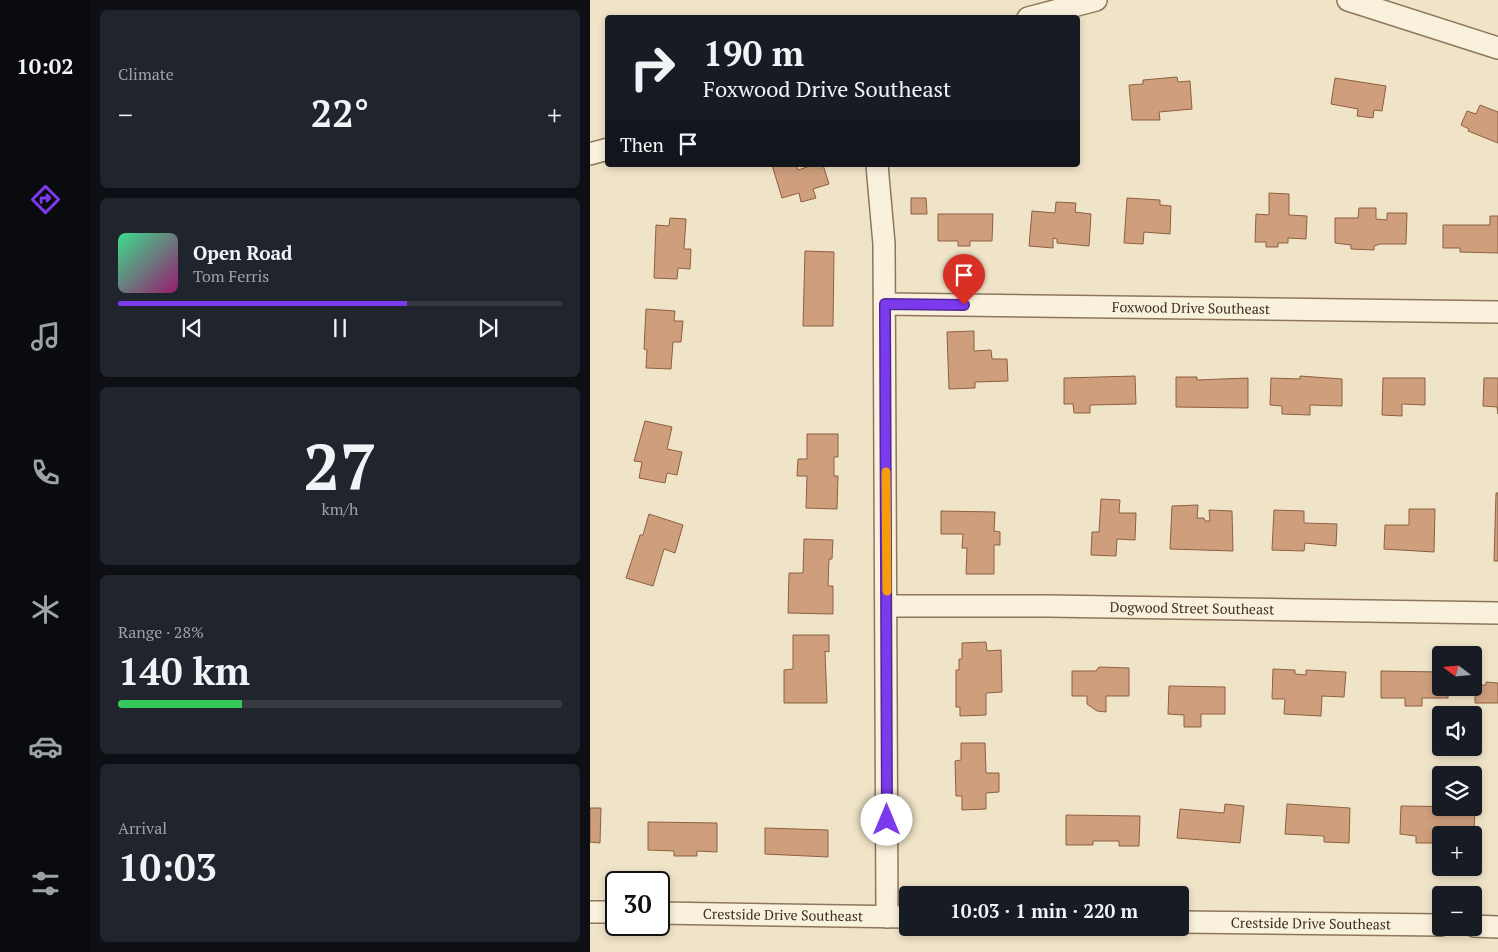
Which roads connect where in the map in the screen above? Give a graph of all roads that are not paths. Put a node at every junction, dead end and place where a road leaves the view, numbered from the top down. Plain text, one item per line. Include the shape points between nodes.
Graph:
1 (1096, 0) edge
2 (1348, 0) edge
3 (1039, 15) edge
4 (1498, 48) edge
5 (605, 150) edge
6 (590, 154) edge
7 (877, 167) edge
8 (885, 304) junction
9 (1498, 312) edge
10 (887, 606) junction
11 (1498, 613) edge
12 (590, 912) edge
13 (605, 912) edge
14 (670, 913) edge
15 (897, 917) edge
16 (1189, 922) edge
17 (1432, 924) edge
18 (1482, 927) edge
19 (1498, 928) edge

1 - 3 street
2 - 4 street
5 - 6 street
7 - 8 street
8 - 9 street, Foxwood Drive Southeast
8 - 10 street
10 - 11 street, Dogwood Street Southeast
10 - 15 street
12 - 13 street
14 - 15 street, Crestside Drive Southeast
16 - 17 street, Crestside Drive Southeast
18 - 19 street

